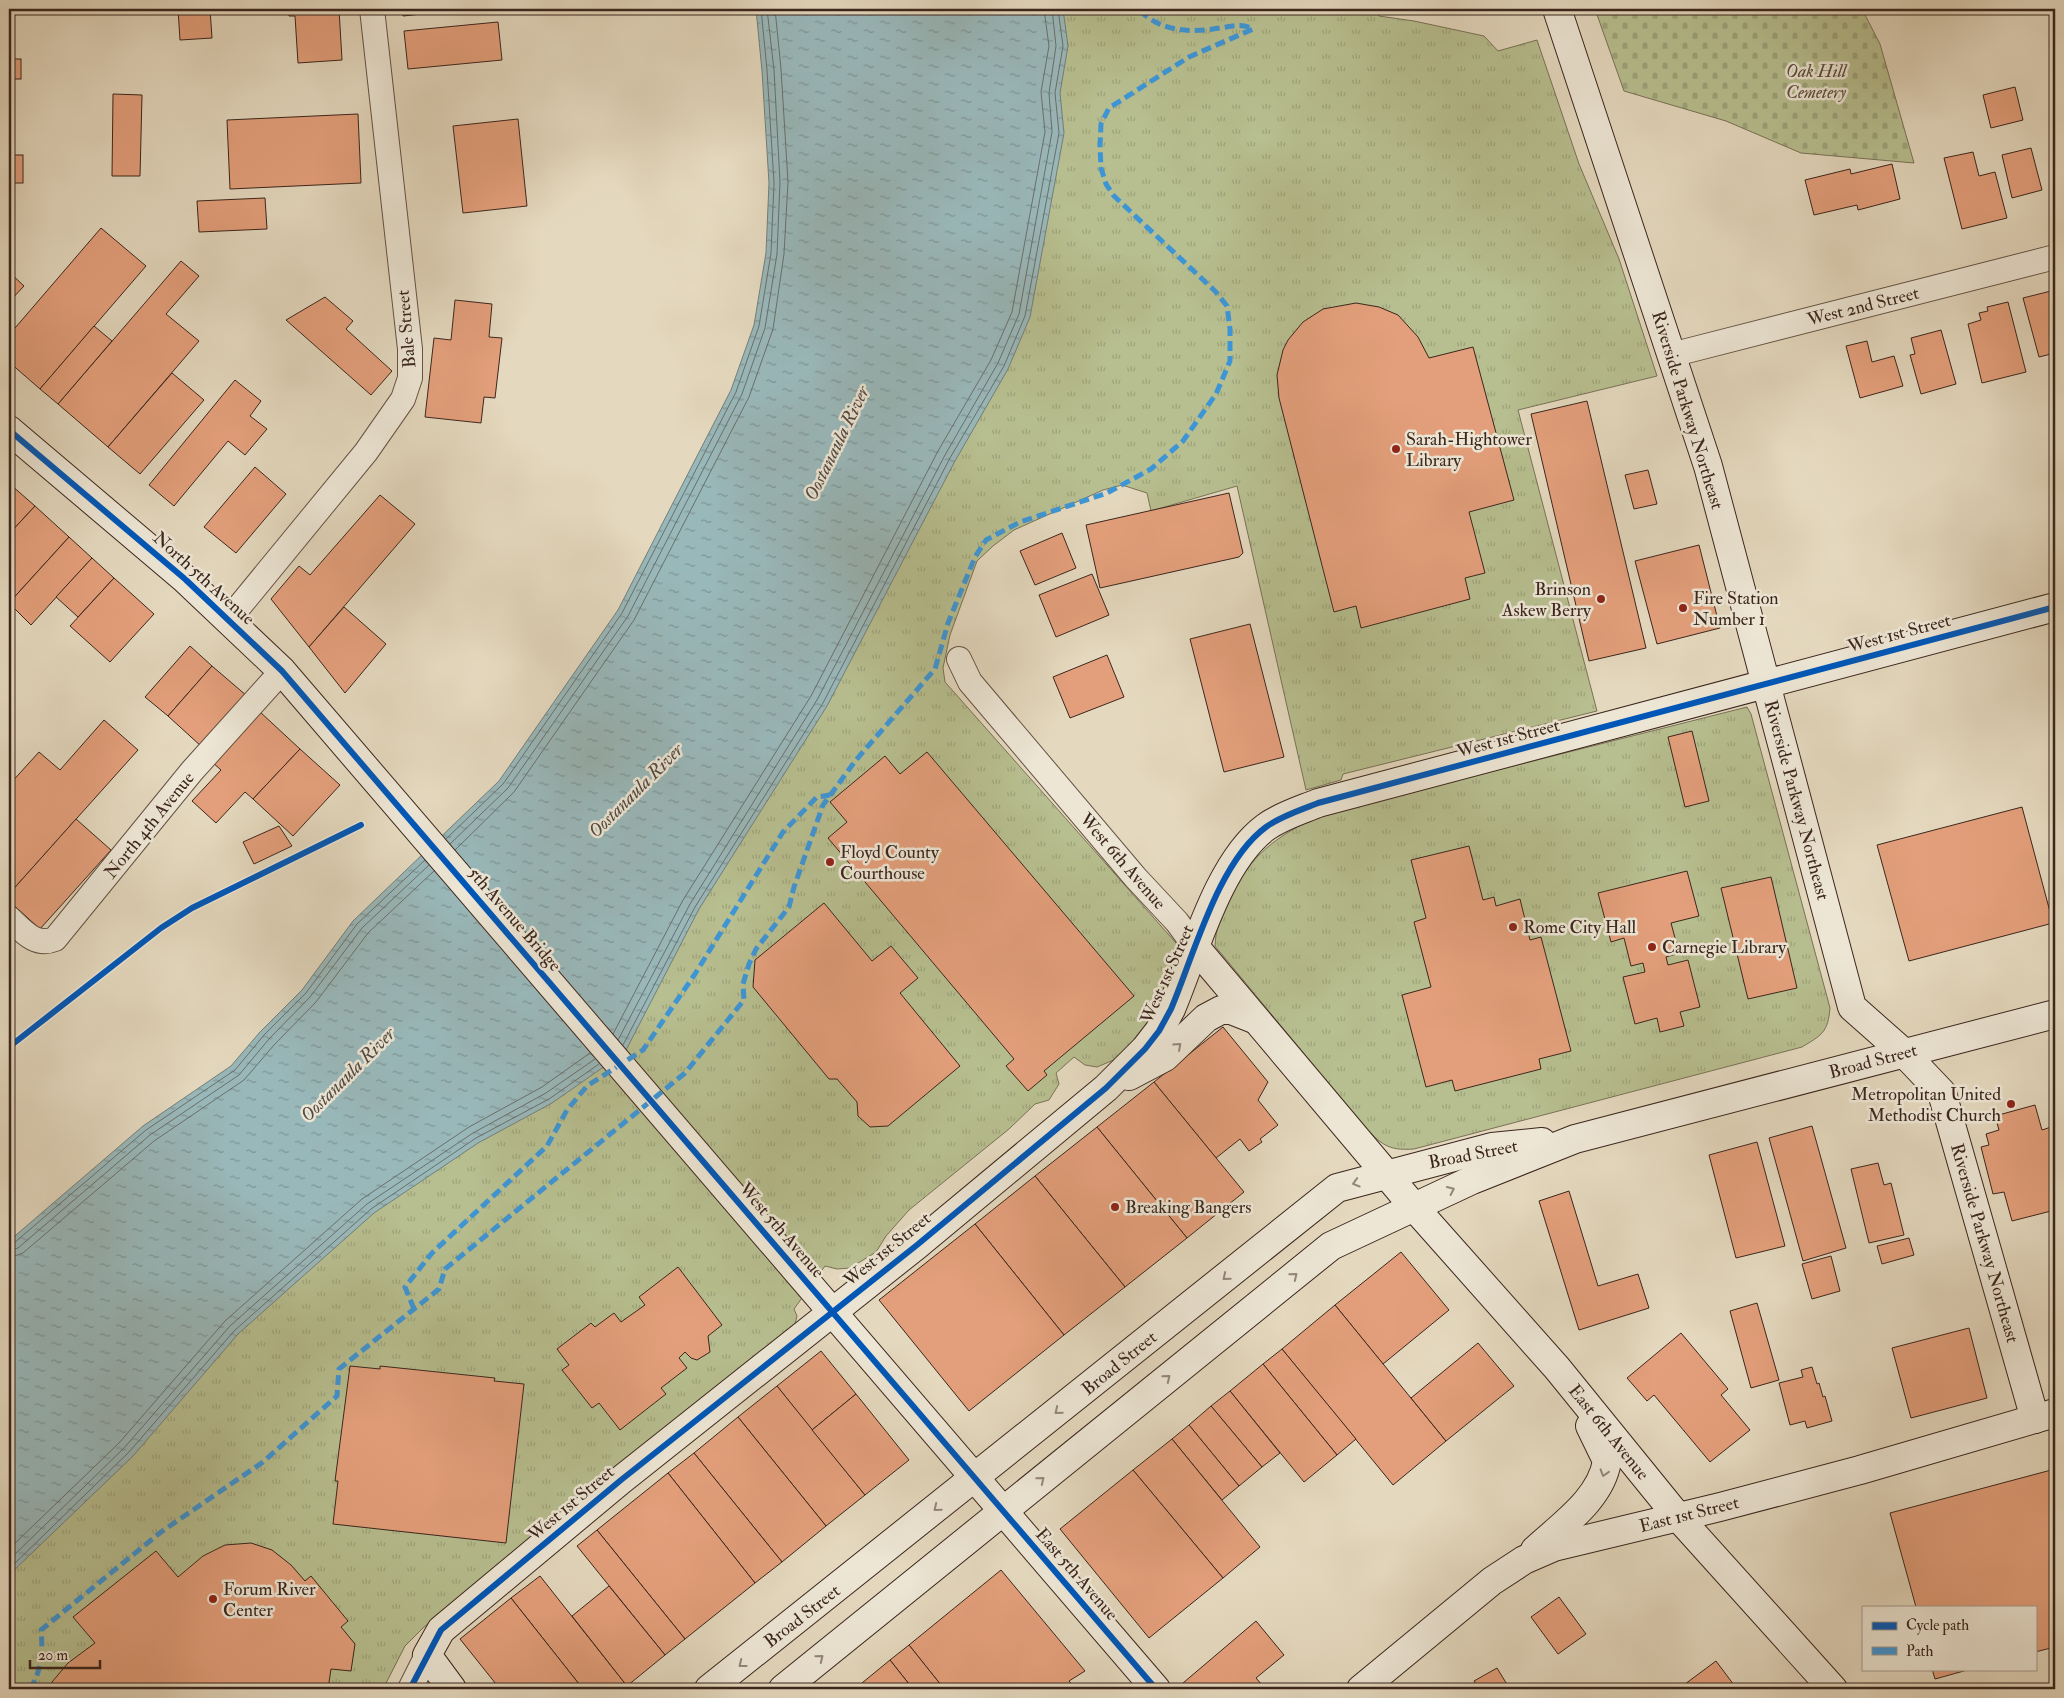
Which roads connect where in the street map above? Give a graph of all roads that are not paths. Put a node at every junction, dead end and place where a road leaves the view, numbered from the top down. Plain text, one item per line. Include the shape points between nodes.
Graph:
1 (372, 9) edge
2 (1557, 9) edge
3 (2055, 257) edge
4 (1672, 355) junction
5 (9, 430) edge
6 (2055, 607) edge
7 (229, 619) junction
8 (959, 659) dead end
9 (282, 671) junction
10 (1766, 683) junction
11 (364, 765) joint
12 (9, 918) edge
13 (1196, 948) junction
14 (2055, 1014) edge
15 (1254, 1019) junction
16 (1904, 1053) junction
17 (1106, 1088) junction
18 (644, 1093) joint
19 (1575, 1139) junction
20 (1387, 1174) junction
21 (1414, 1207) junction
22 (833, 1312) junction
23 (1557, 1368) junction
24 (2045, 1416) edge
25 (975, 1478) junction
26 (1003, 1510) junction
27 (1678, 1517) junction
28 (1524, 1560) junction
29 (427, 1655) junction
30 (410, 1689) edge
31 (452, 1689) edge
32 (709, 1689) edge
33 (782, 1689) edge
34 (1156, 1689) edge
35 (1361, 1689) edge
36 (1833, 1689) edge

1 - 7 street, Bale Street via 410,349 410,378 403,399 366,452
2 - 4 street, Riverside Parkway Northeast
3 - 4 street, West 2nd Street
4 - 10 street, Riverside Parkway Northeast via 1708,466
5 - 7 street, North 5th Avenue
6 - 10 street, West 1st Street
7 - 9 street, North 5th Avenue
8 - 13 street, West 6th Avenue via 970,682 1135,877 1178,922
9 - 11 street, North 5th Avenue
9 - 12 street, North 4th Avenue via 192,771 55,939 46,943 36,942
10 - 13 street, West 1st Street via 1318,803 1289,814 1266,827 1246,845 1230,870
10 - 16 street, Riverside Parkway Northeast via 1852,1006
11 - 18 street, 5th Avenue Bridge
13 - 15 street, West 6th Avenue
13 - 17 street, West 1st Street via 1159,1031
14 - 16 street, Broad Street
17 -> 15 street via 1165,1057 1206,1018 1221,1010 1231,1010
15 - 20 street, West 6th Avenue
16 - 19 street, Broad Street
16 - 24 street, Riverside Parkway Northeast via 1942,1093
17 - 22 street, West 1st Street
18 - 22 street, West 5th Avenue
19 - 20 street, Broad Street via 1492,1147
21 -> 19 street, Broad Street
20 - 21 street, East 6th Avenue
20 -> 25 street, Broad Street via 1337,1188
21 - 23 street, East 6th Avenue
26 -> 21 street, Broad Street via 1330,1246
22 - 25 street, West 5th Avenue
22 - 29 street, West 1st Street via 441,1630
23 - 27 street, East 6th Avenue
23 -> 28 street via 1608,1461 1594,1493
24 - 27 street, East 1st Street via 1860,1470
25 - 26 street, East 5th Avenue
25 -> 32 street, Broad Street
33 -> 26 street, Broad Street
26 - 34 street, East 5th Avenue
27 - 28 street, East 1st Street via 1554,1547
27 - 36 street, East 6th Avenue
28 - 35 street, East 1st Street via 1492,1581
29 - 30 street, West 1st Street
29 - 31 street

